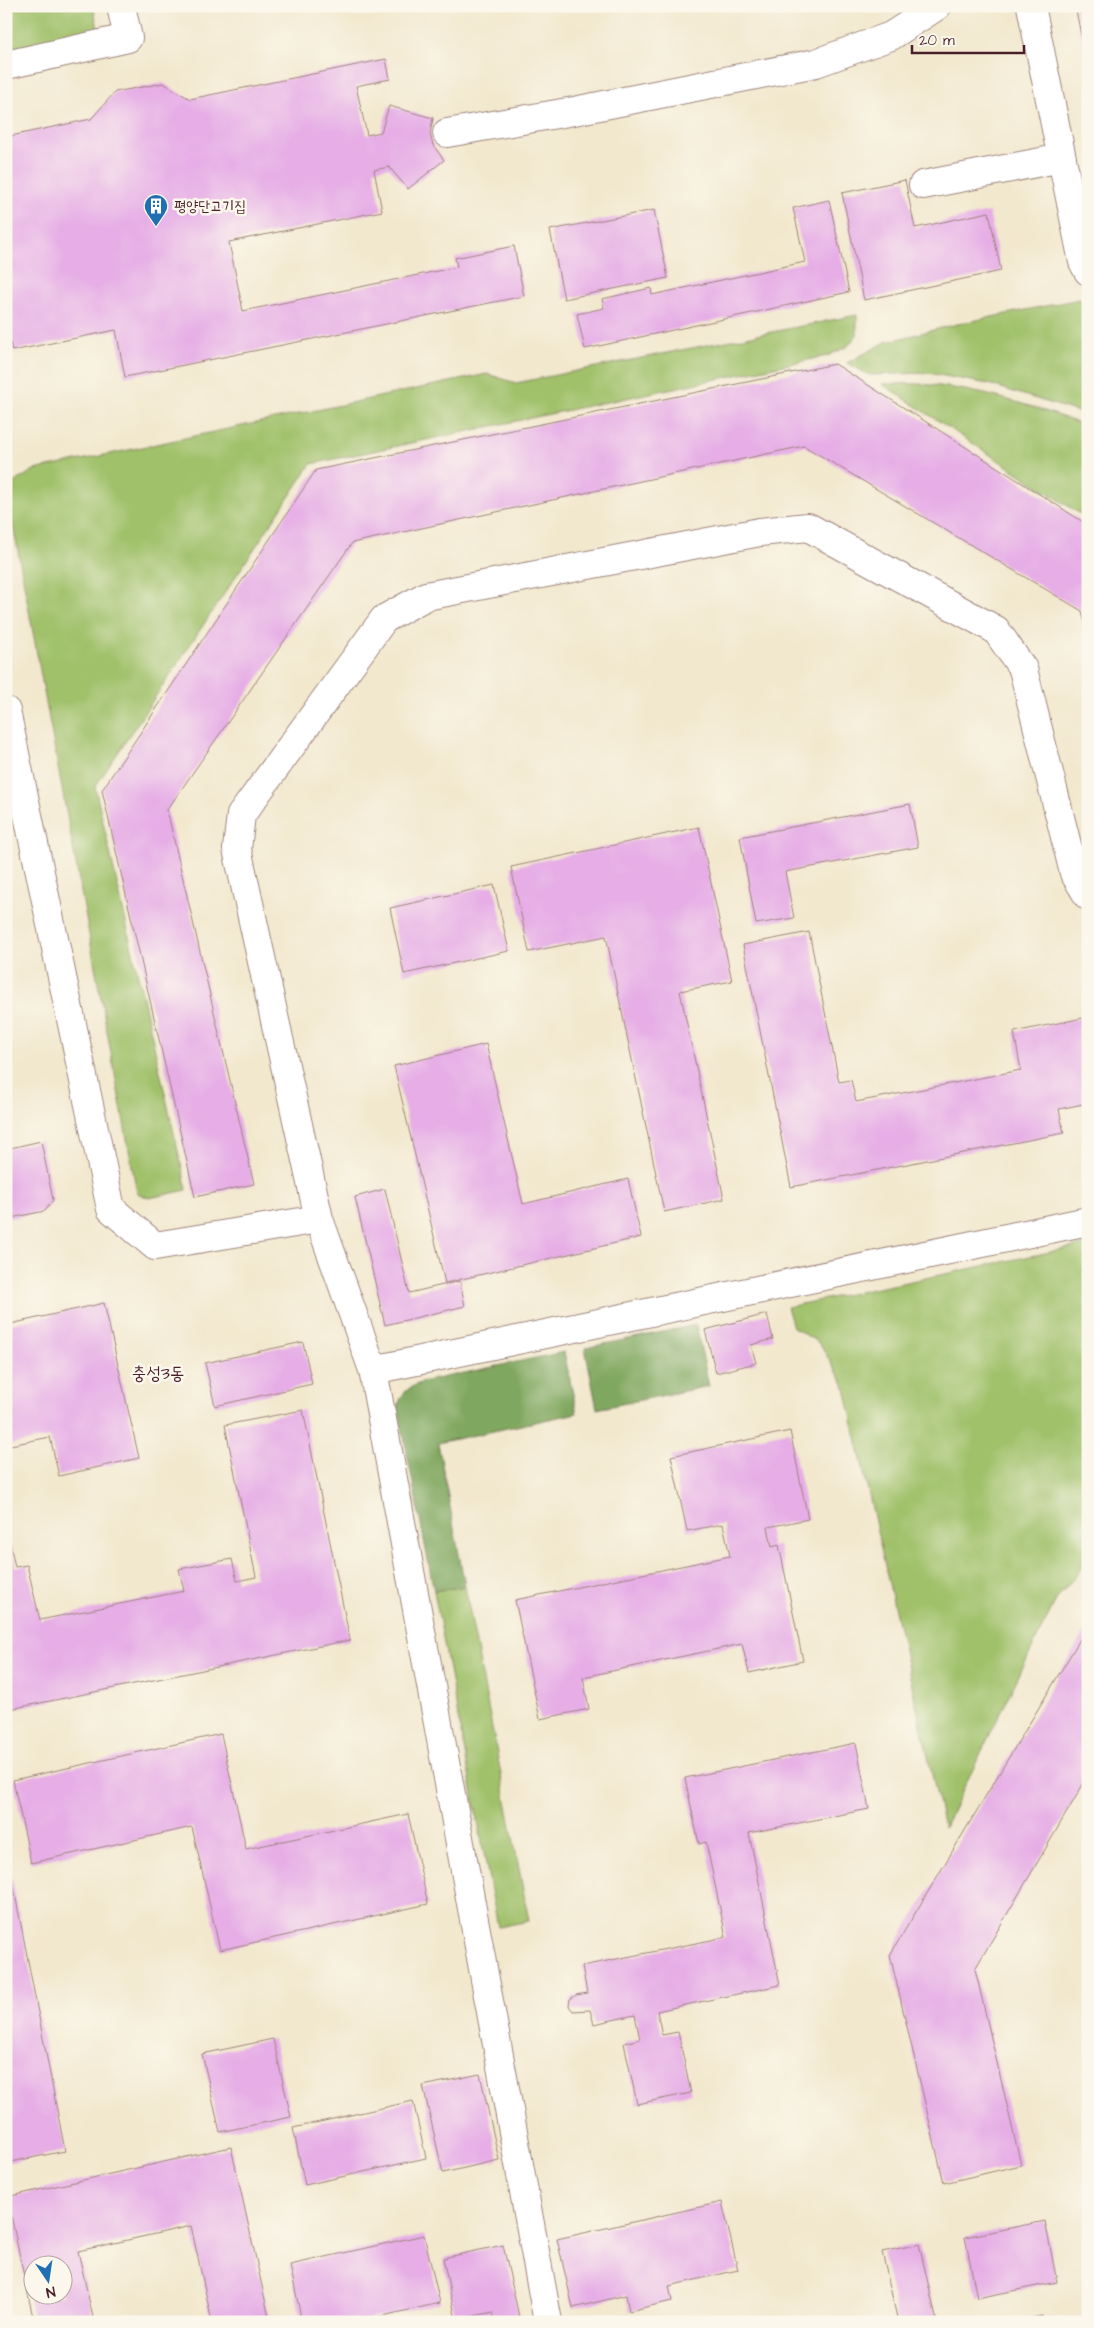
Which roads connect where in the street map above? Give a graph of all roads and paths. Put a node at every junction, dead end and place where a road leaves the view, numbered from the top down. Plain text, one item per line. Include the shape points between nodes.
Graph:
1 (121, 6) edge
2 (937, 6) edge
3 (1030, 6) edge
4 (6, 65) edge
5 (447, 133) dead end
6 (1062, 158) junction
7 (923, 185) dead end
8 (1088, 271) edge
9 (6, 710) edge
10 (1088, 896) edge
11 (319, 1220) junction
12 (1088, 1222) edge
13 (373, 1370) junction
14 (548, 2322) edge

1 - 4 street via 128,38
2 - 5 street via 892,36 816,63
3 - 6 street
6 - 7 street
6 - 8 street via 1083,262
9 - 11 street via 111,1209 155,1246
10 - 11 street via 1074,873 1023,669 996,630 808,527 760,532 426,596 384,619 240,815 237,849
11 - 13 street
12 - 13 street
13 - 14 street

